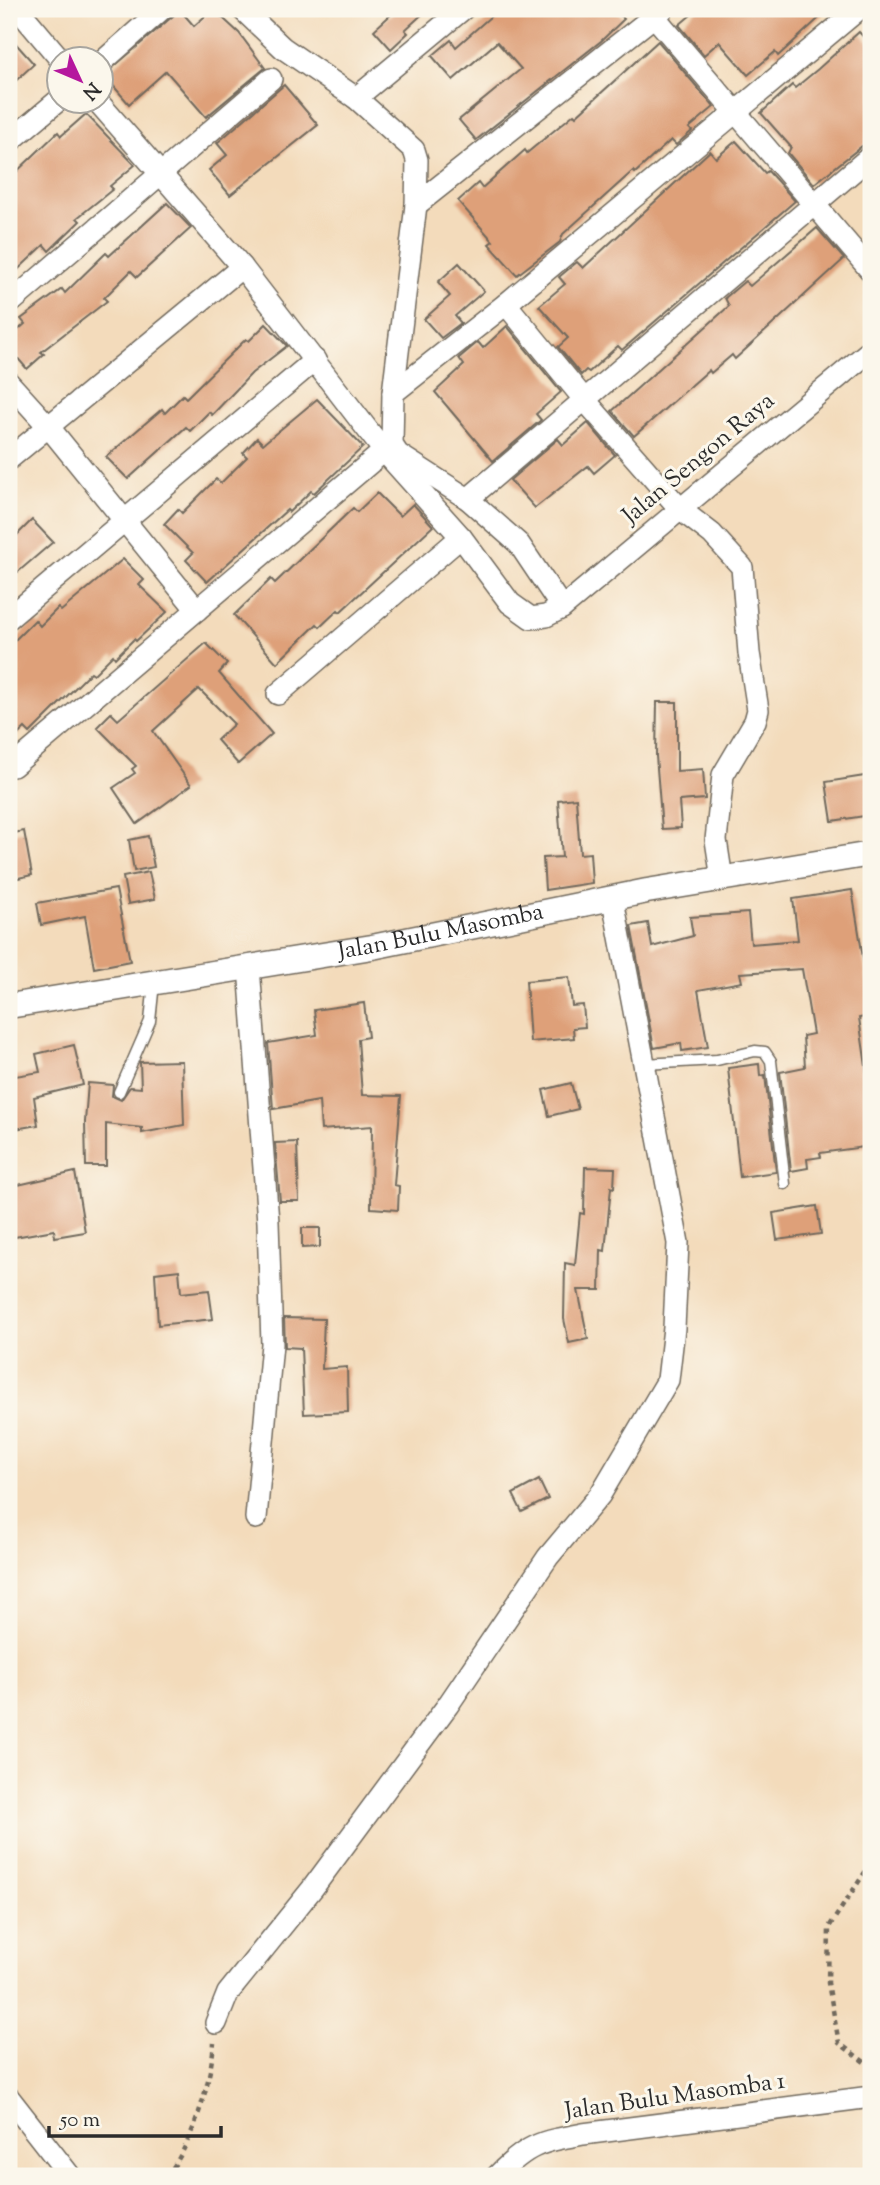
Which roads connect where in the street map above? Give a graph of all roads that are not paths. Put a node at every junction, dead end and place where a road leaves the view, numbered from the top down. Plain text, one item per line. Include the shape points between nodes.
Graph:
1 (18, 9) edge
2 (162, 9) edge
3 (463, 9) edge
4 (859, 9) edge
5 (655, 11) edge
6 (252, 12) edge
7 (49, 46) edge
8 (116, 50) edge
9 (271, 79) dead end
10 (356, 98) junction
11 (736, 110) junction
12 (46, 111) edge
13 (111, 116) edge
14 (9, 142) edge
15 (871, 156) edge
16 (162, 173) junction
17 (814, 203) junction
18 (416, 205) junction
19 (242, 267) junction
20 (871, 271) edge
21 (9, 304) edge
22 (506, 304) junction
23 (871, 350) edge
24 (315, 360) junction
25 (9, 383) edge
26 (393, 393) junction
27 (583, 398) junction
28 (48, 426) junction
29 (384, 451) junction
30 (9, 459) edge
31 (468, 499) junction
32 (681, 510) junction
33 (122, 521) junction
34 (461, 537) junction
35 (562, 608) junction
36 (197, 610) junction
37 (9, 618) edge
38 (278, 694) dead end
39 (13, 766) dead end
40 (871, 859) edge
41 (722, 879) junction
42 (613, 900) junction
43 (249, 967) junction
44 (154, 982) junction
45 (9, 1006) edge
46 (645, 1064) junction
47 (119, 1092) dead end
48 (785, 1184) dead end
49 (256, 1518) dead end
50 (216, 2023) road end
51 (871, 2097) edge
52 (9, 2098) edge
53 (70, 2176) edge
54 (497, 2176) edge

1 - 7 street
2 - 8 street
3 - 10 street
4 - 11 street
5 - 11 street
5 - 18 street
6 - 10 street via 282,48
9 - 16 street
10 - 18 street via 414,150
11 - 17 street
11 - 22 street
12 - 14 street
13 - 16 street
15 - 17 street
16 - 19 street
16 - 21 street
17 - 20 street
17 - 27 street
18 - 26 street
19 - 24 street
19 - 28 street
22 - 26 street
22 - 27 street
23 - 32 street, Jalan Sengon Raya
24 - 29 street
24 - 33 street
25 - 28 street
26 - 31 street via 393,445 398,454
27 - 31 street
27 - 32 street
28 - 30 street
28 - 33 street
29 - 34 street
29 - 36 street
31 - 35 street via 519,544
32 - 35 street, Jalan Sengon Raya
32 - 41 street via 712,534 742,567 746,598 758,710 723,775 716,840
33 - 36 street
33 - 37 street
34 - 35 street via 519,612 531,618
34 - 38 street
36 - 39 street
40 - 41 street, Jalan Bulu Masomba
41 - 42 street, Jalan Bulu Masomba
42 - 43 street, Jalan Bulu Masomba
42 - 46 street
43 - 44 street, Jalan Bulu Masomba
43 - 49 street via 272,1344
44 - 45 street, Jalan Bulu Masomba
44 - 47 lane via 150,1021
46 - 48 lane via 765,1052 771,1061
46 - 50 street via 678,1243 668,1380 600,1495 548,1558 448,1705 312,1889 228,1993
51 - 54 street, Jalan Bulu Masomba 1 via 544,2141 520,2152
52 - 53 street

